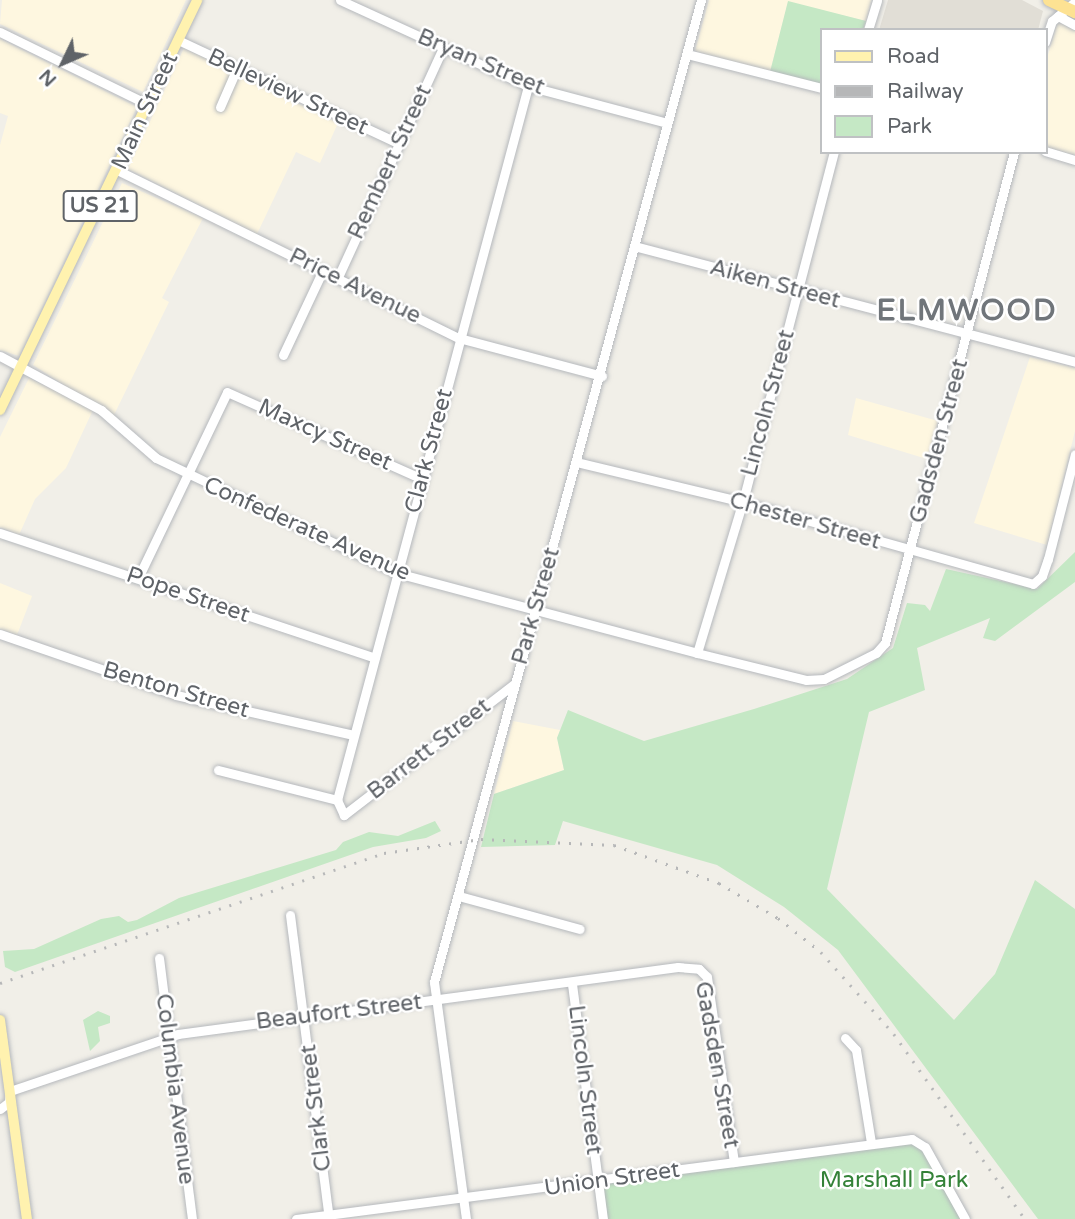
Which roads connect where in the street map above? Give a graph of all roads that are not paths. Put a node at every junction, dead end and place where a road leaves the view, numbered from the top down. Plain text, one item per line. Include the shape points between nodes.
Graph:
1 (197, 0) edge
2 (340, 0) edge
3 (701, 0) edge
4 (877, 0) edge
5 (1049, 0) edge
6 (1069, 10) edge
7 (1075, 25) edge
8 (869, 28) edge
9 (0, 32) edge
10 (1047, 39) edge
11 (178, 40) junction
12 (443, 48) junction
13 (687, 54) junction
14 (237, 68) junction
15 (528, 86) junction
16 (820, 89) edge
17 (147, 104) junction
18 (220, 107) dead end
19 (667, 122) junction
20 (398, 143) junction
21 (1047, 152) edge
22 (833, 154) edge
23 (1013, 154) edge
24 (1075, 160) edge
25 (117, 170) junction
26 (638, 247) junction
27 (323, 270) junction
28 (338, 277) junction
29 (798, 290) junction
30 (968, 334) junction
31 (459, 338) junction
32 (283, 355) dead end
33 (0, 356) edge
34 (1075, 362) edge
35 (22, 366) junction
36 (602, 376) junction
37 (0, 410) edge
38 (1075, 454) edge
39 (576, 462) junction
40 (188, 476) junction
41 (422, 479) junction
42 (742, 502) junction
43 (0, 533) edge
44 (909, 550) junction
45 (397, 573) junction
46 (138, 578) junction
47 (535, 611) junction
48 (0, 634) edge
49 (697, 653) junction
50 (375, 658) junction
51 (806, 680) joint
52 (514, 684) junction
53 (354, 735) junction
54 (218, 770) dead end
55 (337, 800) junction
56 (459, 896) junction
57 (290, 915) dead end
58 (580, 929) dead end
59 (159, 958) dead end
60 (699, 969) joint
61 (572, 984) junction
62 (434, 1000) junction
63 (305, 1016) junction
64 (0, 1020) edge
65 (169, 1036) junction
66 (845, 1038) dead end
67 (10, 1091) junction
68 (0, 1109) edge
69 (871, 1143) junction
70 (734, 1162) junction
71 (598, 1181) junction
72 (464, 1199) junction
73 (328, 1217) edge
74 (27, 1219) edge
75 (192, 1219) edge
76 (296, 1219) edge
77 (466, 1219) edge
78 (603, 1219) edge
79 (965, 1219) edge

1 - 11 main road, Main Street / US 21
2 - 12 street, Bryan Street
3 - 13 street, Park Street
4 - 8 street
5 - 6 highway
6 - 7 street
6 - 10 street
9 - 17 street
11 - 14 street, Belleview Street
11 - 17 main road, Main Street / US 21
12 - 15 street, Bryan Street
12 - 20 street, Rembert Street
13 - 16 street
13 - 19 street, Park Street
14 - 18 street
14 - 20 street, Belleview Street
15 - 19 street, Bryan Street
15 - 31 street, Clark Street
17 - 25 main road, Main Street / US 21
19 - 26 street, Park Street
20 - 28 street, Rembert Street
21 - 24 street
22 - 29 street, Lincoln Street
23 - 30 street, Gadsden Street
25 - 27 street, Price Avenue
25 - 35 main road, Main Street / US 21
26 - 29 street, Aiken Street
26 - 36 street, Park Street
27 - 28 street, Price Avenue
27 - 32 street
28 - 31 street, Price Avenue
29 - 30 street, Aiken Street
29 - 42 street, Lincoln Street
30 - 34 street, Aiken Street
30 - 44 street, Gadsden Street
31 - 36 street, Price Avenue
31 - 41 street, Clark Street
33 - 35 street, Confederate Avenue
35 - 37 main road, Main Street / US 21
35 - 40 street, Confederate Avenue via 101,410 149,453
36 - 39 street, Park Street
38 - 44 street, Chester Street via 1048,559 1042,576 1032,584
39 - 42 street, Chester Street
39 - 47 street, Park Street
40 - 41 street, Maxcy Street via 227,392
40 - 45 street, Confederate Avenue
40 - 46 street
41 - 45 street, Clark Street
42 - 44 street, Chester Street
42 - 49 street, Lincoln Street
43 - 46 street, Pope Street
44 - 51 street, Gadsden Street via 885,643 847,669 824,679
45 - 47 street, Confederate Avenue
45 - 50 street, Clark Street
46 - 50 street, Pope Street
47 - 49 street, Confederate Avenue
47 - 52 street, Park Street
48 - 53 street, Benton Street via 176,695
49 - 51 street, Confederate Avenue
50 - 53 street, Clark Street
52 - 55 street, Barrett Street via 344,815
52 - 56 street, Park Street
53 - 55 street, Clark Street
54 - 55 street
56 - 58 street
56 - 62 street, Park Street via 434,982
57 - 63 street, Clark Street
59 - 65 street, Columbia Avenue
60 - 61 street, Beaufort Street via 678,967
60 - 70 street, Gadsden Street via 707,977
61 - 62 street, Beaufort Street
61 - 71 street, Lincoln Street
62 - 63 street, Beaufort Street
62 - 72 street, Park Street
63 - 65 street, Beaufort Street
63 - 73 street, Clark Street
64 - 67 main road
65 - 67 street, Beaufort Street
65 - 75 street, Columbia Avenue
66 - 69 street via 856,1049
67 - 68 street via 9,1102
67 - 74 main road
69 - 70 street, Union Street
69 - 79 street, Union Street via 912,1139 925,1147
70 - 71 street, Union Street
71 - 72 street, Union Street
71 - 78 street, Lincoln Street
72 - 73 street, Union Street
72 - 77 street, Park Street
73 - 76 street, Union Street

